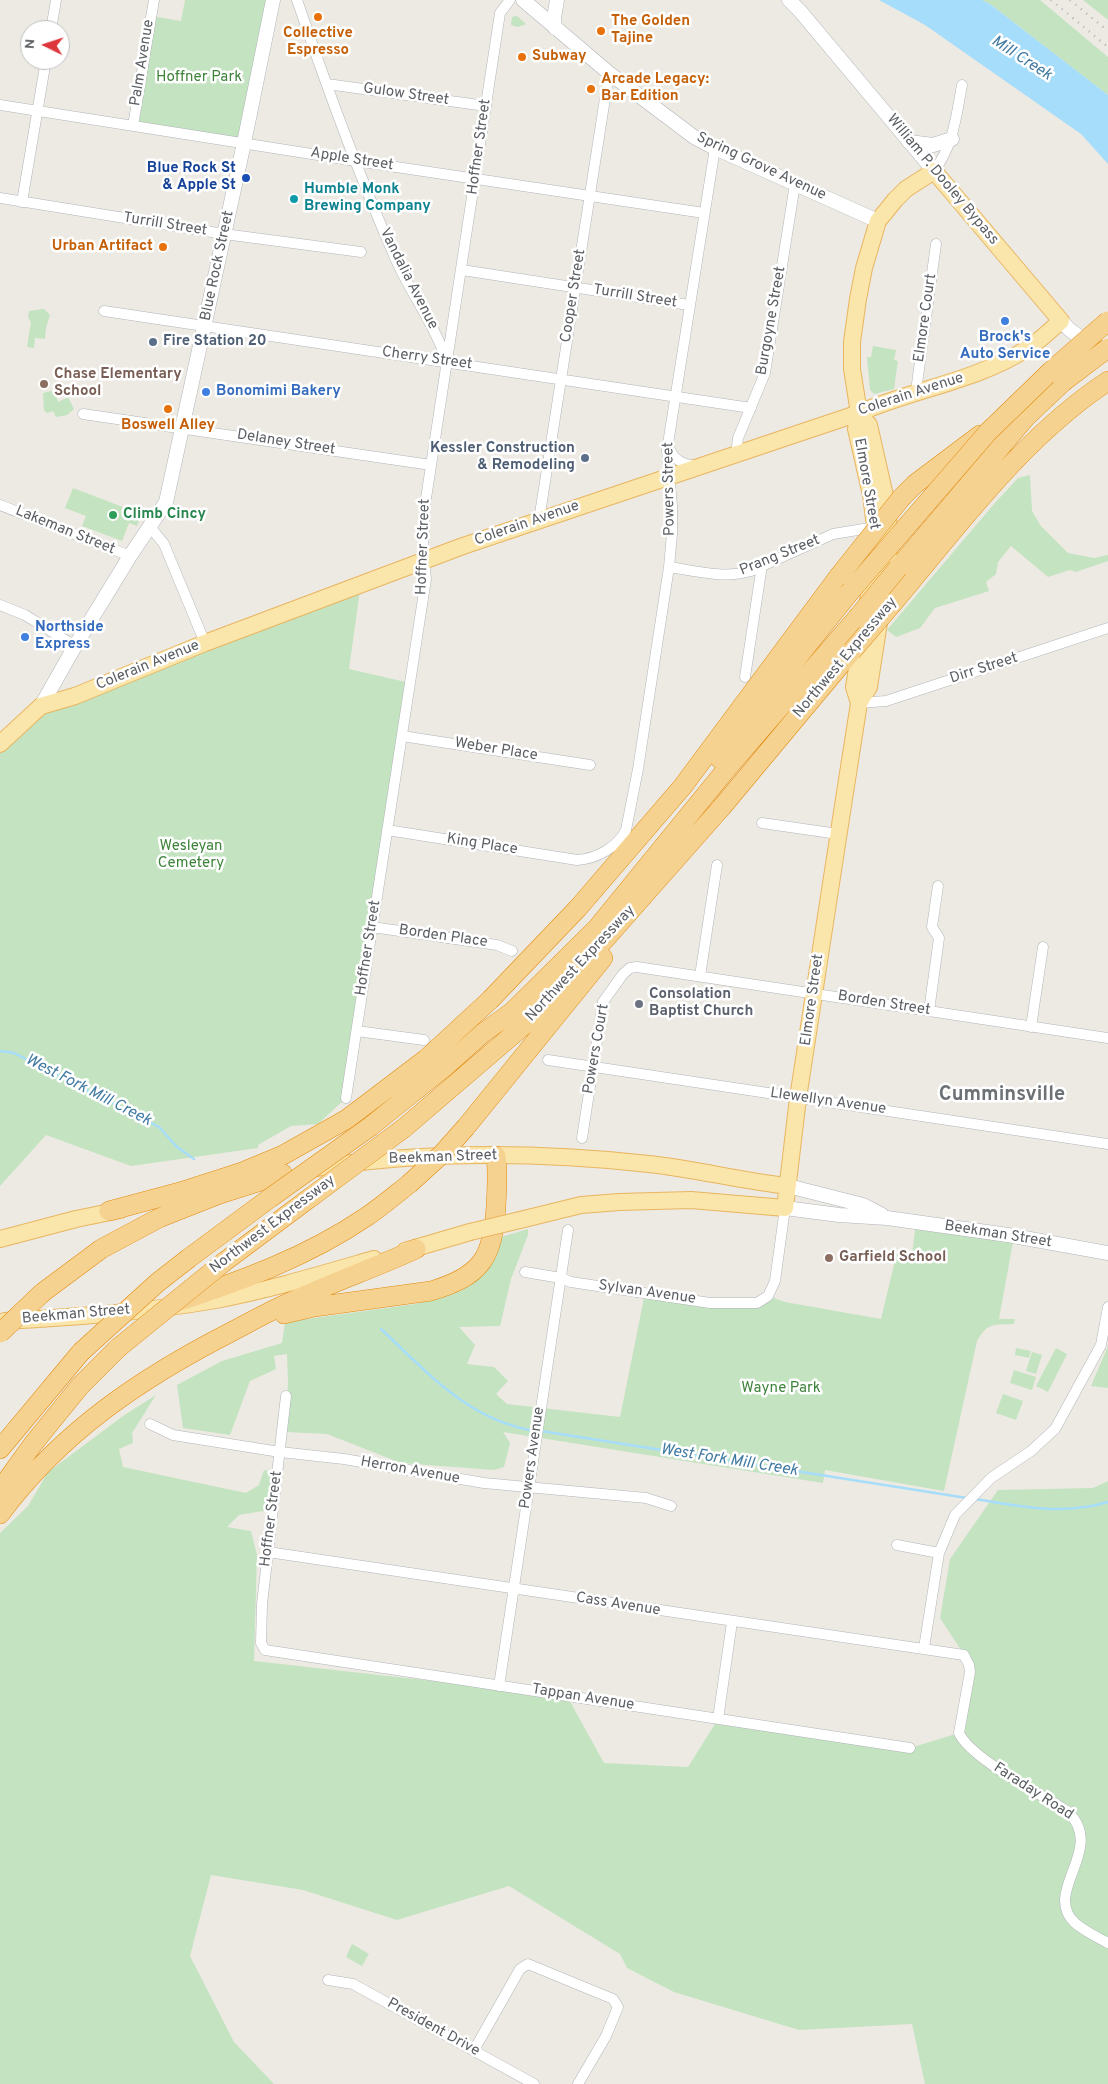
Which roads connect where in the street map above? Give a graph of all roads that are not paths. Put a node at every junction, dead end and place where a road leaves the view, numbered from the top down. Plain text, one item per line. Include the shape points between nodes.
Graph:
1 (56, 0) edge
2 (154, 0) edge
3 (273, 0) edge
4 (297, 0) edge
5 (510, 0) edge
6 (519, 0) edge
7 (523, 0) edge
8 (557, 0) edge
9 (789, 0) edge
10 (53, 20) edge
11 (555, 28) junction
12 (44, 70) edge
13 (609, 73) junction
14 (327, 84) junction
15 (962, 85) dead end
16 (0, 105) edge
17 (486, 106) junction
18 (37, 111) junction
19 (133, 126) junction
20 (952, 139) junction
21 (909, 142) junction
22 (244, 143) junction
23 (715, 148) junction
24 (356, 162) junction
25 (934, 171) junction
26 (476, 179) junction
27 (794, 184) junction
28 (590, 196) junction
29 (0, 198) edge
30 (22, 202) junction
31 (704, 213) junction
32 (878, 221) junction
33 (224, 234) junction
34 (936, 244) dead end
35 (361, 252) dead end
36 (462, 270) junction
37 (575, 288) junction
38 (689, 305) junction
39 (104, 311) dead end
40 (1061, 321) junction
41 (1108, 321) edge
42 (205, 325) junction
43 (1106, 351) edge
44 (447, 362) junction
45 (561, 379) junction
46 (1108, 381) edge
47 (1063, 382) junction
48 (916, 392) junction
49 (675, 396) junction
50 (751, 408) junction
51 (859, 413) junction
52 (83, 414) dead end
53 (182, 428) junction
54 (668, 441) junction
55 (736, 454) junction
56 (430, 465) junction
57 (699, 467) junction
58 (669, 476) junction
59 (0, 505) edge
60 (539, 520) junction
61 (882, 527) junction
62 (151, 528) junction
63 (130, 556) junction
64 (424, 560) junction
65 (762, 565) junction
66 (669, 566) junction
67 (0, 605) edge
68 (830, 618) junction
69 (1108, 628) edge
70 (205, 643) junction
71 (75, 646) junction
72 (745, 677) dead end
73 (859, 703) junction
74 (41, 706) junction
75 (728, 726) junction
76 (402, 736) junction
77 (0, 744) edge
78 (590, 765) dead end
79 (722, 808) junction
80 (762, 823) dead end
81 (387, 830) junction
82 (838, 834) junction
83 (577, 860) joint
84 (653, 860) junction
85 (716, 865) dead end
86 (938, 886) dead end
87 (372, 927) junction
88 (1042, 947) dead end
89 (512, 951) dead end
90 (630, 968) joint
91 (700, 976) junction
92 (814, 993) junction
93 (929, 1010) junction
94 (1031, 1026) junction
95 (357, 1031) junction
96 (1108, 1038) edge
97 (429, 1046) junction
98 (548, 1060) dead end
99 (592, 1067) junction
100 (346, 1098) dead end
101 (798, 1098) junction
102 (582, 1138) dead end
103 (1108, 1144) edge
104 (496, 1156) junction
105 (283, 1174) junction
106 (788, 1186) junction
107 (785, 1208) junction
108 (108, 1211) junction
109 (887, 1218) junction
110 (568, 1230) dead end
111 (0, 1239) edge
112 (416, 1249) junction
113 (1108, 1252) edge
114 (525, 1272) dead end
115 (560, 1278) junction
116 (768, 1296) joint
117 (163, 1307) junction
118 (1108, 1307) edge
119 (0, 1322) edge
120 (236, 1330) junction
121 (0, 1333) edge
122 (286, 1396) dead end
123 (150, 1424) dead end
124 (0, 1450) edge
125 (280, 1452) junction
126 (530, 1487) junction
127 (0, 1490) edge
128 (671, 1506) dead end
129 (0, 1514) edge
130 (897, 1545) dead end
131 (268, 1552) junction
132 (939, 1554) junction
133 (514, 1589) junction
134 (732, 1622) junction
135 (260, 1643) joint
136 (924, 1648) junction
137 (967, 1659) joint
138 (499, 1686) junction
139 (718, 1719) junction
140 (910, 1748) dead end
141 (1108, 1943) edge
142 (328, 1980) dead end
143 (474, 2050) junction
144 (534, 2084) edge
145 (578, 2084) edge

1 - 10 street
2 - 19 street, Palm Avenue
3 - 22 main road, Blue Rock Street
4 - 14 street, Vandalia Avenue
5 - 17 street, Hoffner Street via 500,13
6 - 11 main road, Spring Grove Avenue via 525,13 539,23
7 - 11 main road, Spring Grove Avenue
8 - 11 main road
9 - 21 main road, William P. Dooley Bypass
11 - 13 main road, Spring Grove Avenue
12 - 18 street
13 - 23 main road, Spring Grove Avenue via 694,137
13 - 28 street, Cooper Street
14 - 17 street, Gulow Street
14 - 24 street, Vandalia Avenue
15 - 20 street
16 - 18 street, Apple Street
17 - 26 street, Hoffner Street
18 - 19 street, Apple Street
18 - 30 street
19 - 22 street, Apple Street
20 - 21 main road via 933,145
20 - 25 street
21 - 25 main road, William P. Dooley Bypass
22 - 24 street, Apple Street
22 - 33 main road, Blue Rock Street
23 - 27 main road, Spring Grove Avenue
23 - 31 street, Powers Street
24 - 26 street, Apple Street
24 - 44 street, Vandalia Avenue via 393,255 440,342
25 - 32 main road, Elmore Street via 906,189
25 - 40 main road, William P. Dooley Bypass
26 - 28 street, Apple Street
26 - 36 street, Hoffner Street
27 - 32 main road, Spring Grove Avenue
27 - 50 street, Burgoyne Street via 766,369
28 - 31 street, Apple Street
28 - 37 street, Cooper Street
29 - 30 street, Turrill Street
30 - 33 street, Turrill Street
31 - 38 street, Powers Street
32 - 51 main road, Elmore Street via 864,268 852,342 852,369
33 - 35 street, Turrill Street
33 - 42 main road, Blue Rock Street
34 - 48 street, Elmore Court
36 - 37 street, Turrill Street
36 - 44 street, Hoffner Street
37 - 38 street, Turrill Street
37 - 45 street, Cooper Street
38 - 49 street, Powers Street
39 - 42 street, Cherry Street
40 - 43 main road, William P. Dooley Bypass
40 - 48 main road, Colerain Avenue via 1029,348 996,366
41 - 68 highway, bridge via 988,432
42 - 44 street, Cherry Street
42 - 53 main road, Blue Rock Street
43 - 47 highway, Northwest Expressway, bridge
44 - 45 street, Cherry Street
44 - 56 street, Hoffner Street
45 - 49 street, Cherry Street
45 - 60 street, Cooper Street
46 - 79 highway, Northwest Expressway, bridge via 1079,401 1031,444 991,487
47 - 75 highway, bridge via 1037,392 902,496
47 - 84 highway, Northwest Expressway, bridge via 1026,417
48 - 51 main road, Colerain Avenue
49 - 50 street, Cherry Street
49 - 54 street, Powers Street
50 - 55 street, Burgoyne Street via 738,438
51 - 55 main road, Colerain Avenue
51 - 61 main road, Elmore Street via 856,428 870,495
52 - 53 street, Delaney Street
53 - 56 street, Delaney Street
53 - 62 main road, Blue Rock Street via 166,502
54 - 57 street via 675,458
54 - 58 street, Powers Street
55 - 57 main road, Colerain Avenue
56 - 64 street, Hoffner Street via 423,526
57 - 58 main road, Colerain Avenue
58 - 60 main road, Colerain Avenue
58 - 66 street, Powers Street via 672,527
59 - 63 street, Lakeman Street
60 - 64 main road, Colerain Avenue
61 - 65 street, Prang Street via 833,534
61 - 73 main road, Elmore Street via 854,687
62 - 63 main road, Blue Rock Street
62 - 70 street via 164,544
63 - 71 main road, Blue Rock Street
64 - 70 main road, Colerain Avenue
64 - 76 street, Hoffner Street via 426,579
65 - 66 street, Prang Street via 729,575
65 - 72 street
66 - 83 street, Powers Street via 626,830 623,837 609,848 587,859
67 - 71 street via 26,615
68 - 75 highway
68 - 84 highway via 679,815
69 - 73 street, Dirr Street via 886,701
70 - 74 main road, Colerain Avenue via 75,696
71 - 74 main road, Blue Rock Street
73 - 82 main road, Elmore Street
74 - 77 main road, Colerain Avenue
75 - 97 highway via 684,786 578,908 490,1000
76 - 78 street, Weber Place
76 - 81 street, Hoffner Street
79 - 117 highway, bridge via 466,1127 409,1184 366,1217 314,1248 242,1281
79 - 127 highway, Northwest Expressway, bridge via 530,1020 404,1128 224,1262 118,1348 80,1386
80 - 82 street
81 - 83 street, King Place
81 - 87 street, Hoffner Street
82 - 92 main road, Elmore Street
84 - 124 highway, Northwest Expressway, bridge via 597,928 512,1012 371,1126 157,1283 81,1352
85 - 91 street
86 - 93 street via 932,927 940,938
87 - 89 street, Borden Place via 497,945
87 - 95 street, Hoffner Street
88 - 94 street
90 - 91 street, Borden Street
90 - 99 street, Powers Court via 603,1002
91 - 92 street, Borden Street
92 - 93 street, Borden Street
92 - 101 main road, Elmore Street
93 - 94 street, Borden Street
94 - 96 street, Borden Street
95 - 97 street
95 - 100 street, Hoffner Street
97 - 108 highway via 346,1118 283,1155 180,1192
98 - 99 street, Llewellyn Avenue
99 - 101 street, Llewellyn Avenue
99 - 102 street, Powers Court
101 - 103 street, Llewellyn Avenue
101 - 106 main road, Elmore Street
104 - 105 main road, Beekman Street via 384,1159
104 - 106 main road, Beekman Street via 649,1164
104 - 120 highway via 493,1240 476,1269 458,1282 415,1295 314,1307
105 - 108 main road, Beekman Street via 233,1183 132,1209
105 - 121 highway, bridge via 159,1218 101,1249 42,1294
106 - 107 main road, Elmore Street
106 - 109 main road, Beekman Street via 864,1205
107 - 109 main road, Beekman Street
107 - 112 main road, Beekman Street, bridge via 691,1200 581,1205 470,1232
107 - 116 street, Elmore Street via 775,1281
108 - 111 main road, Beekman Street
109 - 113 main road, Beekman Street
110 - 115 street, Powers Avenue
112 - 117 main road, Beekman Street via 217,1300
112 - 120 highway via 258,1316
114 - 115 street, Sylvan Avenue
115 - 116 street, Sylvan Avenue via 718,1303 751,1304
115 - 126 street, Powers Avenue
117 - 119 main road, Beekman Street
118 - 132 street via 1101,1345 1062,1419 1047,1438 991,1478 960,1509
120 - 129 highway via 172,1363 110,1404 70,1437 19,1488
122 - 125 street, Hoffner Street
123 - 125 street, Herron Avenue via 173,1435
125 - 126 street, Herron Avenue via 344,1459 484,1484
125 - 131 street, Hoffner Street
126 - 128 street, Herron Avenue via 646,1498
126 - 133 street, Powers Avenue
130 - 132 street
131 - 133 street, Cass Avenue
131 - 135 street, Hoffner Street
132 - 136 street
133 - 134 street, Cass Avenue
133 - 138 street, Powers Avenue
134 - 136 street, Cass Avenue
134 - 139 street
135 - 138 street, Tappan Avenue via 264,1650
136 - 137 street, Cass Avenue via 964,1655
137 - 141 street, Faraday Road via 970,1672 959,1733 962,1740 983,1759 1067,1811 1078,1822 1084,1837 1083,1853 1067,1892 1066,1908 1074,1922
138 - 139 street, Tappan Avenue
139 - 140 street, Tappan Avenue
142 - 143 street, President Drive via 353,1984
143 - 144 street, President Drive
143 - 145 street via 520,1969 528,1964 613,1999 617,2004 606,2036

